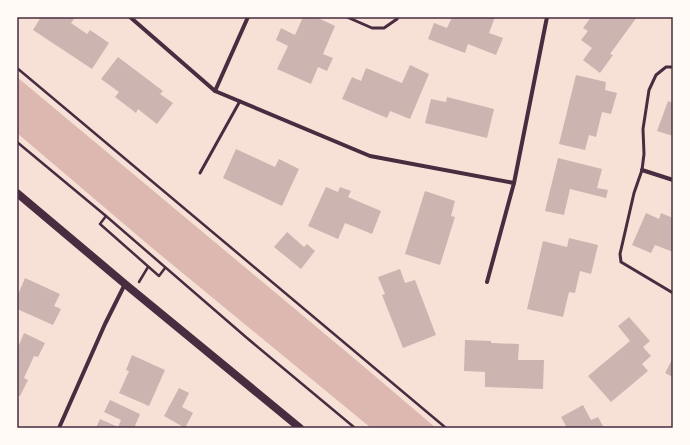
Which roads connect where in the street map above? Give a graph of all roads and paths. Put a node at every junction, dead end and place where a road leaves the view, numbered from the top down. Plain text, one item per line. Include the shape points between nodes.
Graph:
1 (130, 17) edge
2 (248, 17) edge
3 (347, 17) edge
4 (398, 17) edge
5 (547, 17) edge
6 (673, 66) edge
7 (17, 68) edge
8 (215, 91) junction
9 (240, 101) junction
10 (17, 142) edge
11 (642, 170) junction
12 (200, 173) dead end
13 (673, 180) edge
14 (514, 183) junction
15 (17, 193) edge
16 (106, 216) junction
17 (148, 267) junction
18 (165, 268) junction
19 (487, 282) dead end
20 (125, 284) junction
21 (133, 291) junction
22 (673, 293) edge
23 (59, 428) edge
24 (300, 428) edge
25 (355, 428) edge
26 (446, 428) edge

1 - 8 street
2 - 8 street
3 - 4 lane via 372,28 384,28
5 - 14 street
6 - 11 lane via 666,67 656,75 649,90 643,129
7 - 26 path
8 - 9 street
9 - 12 lane
9 - 14 street via 370,156
10 - 16 path
11 - 13 street
11 - 22 lane via 623,238 621,262
14 - 19 street
15 - 20 main road
16 - 17 path via 100,224
16 - 18 path
17 - 18 path via 159,276
17 - 21 path
18 - 25 path
20 - 21 main road
20 - 23 street
21 - 24 main road

